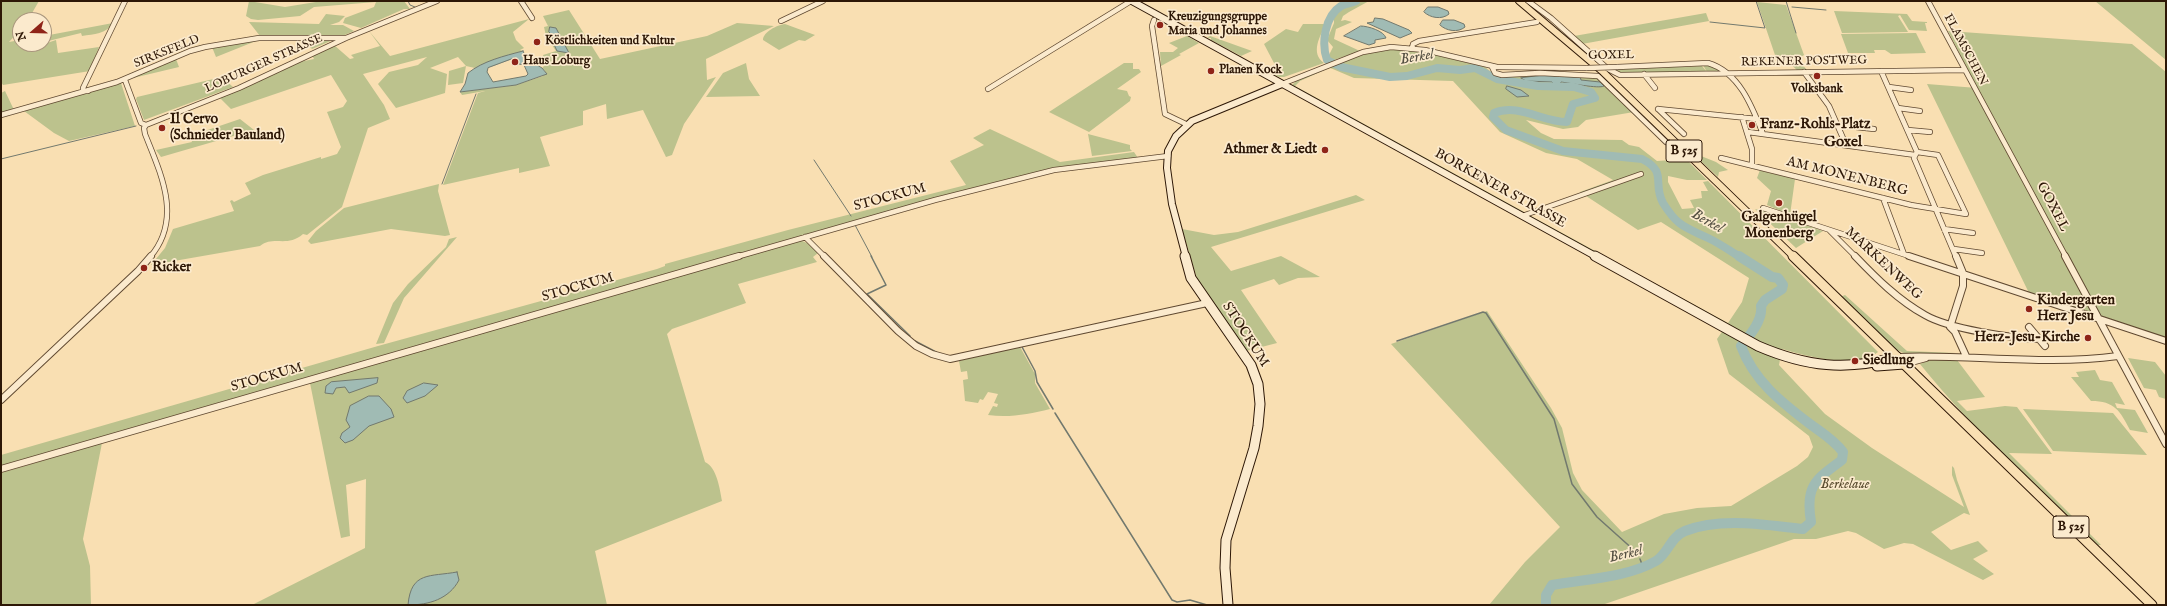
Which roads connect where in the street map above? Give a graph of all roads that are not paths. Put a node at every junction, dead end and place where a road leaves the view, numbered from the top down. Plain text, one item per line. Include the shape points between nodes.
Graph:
1 (125, 1) edge
2 (437, 1) edge
3 (521, 1) edge
4 (823, 1) edge
5 (1131, 1) edge
6 (1519, 1) edge
7 (1528, 1) edge
8 (1928, 1) edge
9 (419, 3) dead end
10 (423, 7) junction
11 (532, 18) dead end
12 (1154, 20) dead end
13 (781, 21) dead end
14 (1537, 22) dead end
15 (346, 38) junction
16 (1412, 48) junction
17 (1492, 67) junction
18 (1606, 67) joint
19 (1964, 70) junction
20 (1881, 71) junction
21 (1804, 72) junction
22 (1727, 73) junction
23 (1644, 74) junction
24 (125, 80) junction
25 (1282, 84) junction
26 (1889, 87) junction
27 (1655, 88) dead end
28 (988, 89) dead end
29 (1912, 90) dead end
30 (89, 91) junction
31 (1898, 108) junction
32 (1984, 109) joint
33 (1920, 111) dead end
34 (1, 115) edge
35 (1742, 117) junction
36 (1757, 119) junction
37 (146, 125) junction
38 (1188, 125) junction
39 (1838, 125) junction
40 (1874, 129) dead end
41 (1908, 130) junction
42 (1748, 132) junction
43 (1930, 132) dead end
44 (1684, 134) dead end
45 (1763, 134) junction
46 (1666, 142) dead end
47 (1846, 145) junction
48 (1916, 154) junction
49 (1168, 156) junction
50 (1721, 158) dead end
51 (1752, 166) junction
52 (1641, 174) dead end
53 (1883, 198) junction
54 (1763, 208) dead end
55 (1936, 210) junction
56 (1522, 216) junction
57 (1828, 229) junction
58 (1944, 229) junction
59 (1973, 233) dead end
60 (805, 237) junction
61 (1954, 249) junction
62 (1982, 253) dead end
63 (1904, 254) junction
64 (1964, 273) junction
65 (1207, 303) junction
66 (2097, 318) junction
67 (1950, 326) junction
68 (2029, 327) dead end
69 (2040, 340) junction
70 (2166, 341) edge
71 (2045, 346) dead end
72 (1966, 356) junction
73 (2118, 356) junction
74 (1897, 357) junction
75 (1927, 357) junction
76 (1904, 364) junction
77 (1866, 365) junction
78 (1, 400) edge
79 (2166, 444) edge
80 (1, 469) edge
81 (1228, 605) edge
82 (2152, 605) edge

1 - 30 street via 83,88 83,91
2 - 10 street, LOBURGER STRASSE
3 - 11 street
4 - 13 street
5 - 25 street, BORKENER STRASSE
5 - 28 street, BORKENER STRASSE
6 - 74 main road, B 525 via 1604,72
7 - 18 street, GOXEL via 1552,18
8 - 19 street, FLAMSCHEN
9 - 10 street
10 - 15 street, LOBURGER STRASSE
12 - 38 street via 1152,26 1165,114
14 - 16 street, GOXEL via 1419,41 1412,44
15 - 24 street, SIRKSFELD via 260,38 205,46
15 - 37 street, LOBURGER STRASSE via 238,88
16 - 17 street, GOXEL
16 - 25 street, GOXEL via 1375,49
17 - 22 street, GOXEL, bridge via 1617,68 1708,63 1718,66
17 - 46 street, GOXEL via 1495,73 1502,75 1540,73 1598,76
18 - 23 street, REKENER POSTWEG via 1610,72 1620,75
19 - 20 street, REKENER POSTWEG
19 - 32 street, FLAMSCHEN
20 - 21 street, REKENER POSTWEG
20 - 26 street
21 - 22 street, REKENER POSTWEG
21 - 39 street via 1824,98
22 - 23 street, REKENER POSTWEG
22 - 36 street via 1746,96
23 - 27 street
24 - 30 street, SIRKSFELD
24 - 37 street via 141,123
25 - 38 street, STOCKUM via 1200,117
25 - 56 street, BORKENER STRASSE
26 - 29 street
26 - 31 street
30 - 34 street, SIRKSFELD
31 - 33 street
31 - 41 street
32 - 66 street, GOXEL
35 - 36 street
35 - 42 street
35 - 44 street via 1658,109
36 - 45 street
37 - 78 street via 145,134 169,197 168,219 156,251
38 - 49 street, STOCKUM via 1172,142
39 - 40 street
39 - 47 street
41 - 43 street
41 - 48 street
42 - 45 street
42 - 51 street
45 - 47 street
47 - 48 street
48 - 55 street via 1914,158
48 - 55 street, AM MONENBERG via 1938,155 1966,214
49 - 60 street, STOCKUM via 1054,170
49 - 65 street, STOCKUM via 1172,204 1184,255 1191,278
50 - 51 street, AM MONENBERG
51 - 53 street, AM MONENBERG
52 - 56 street
53 - 55 street, AM MONENBERG
53 - 63 street
54 - 57 street, MARKENWEG
55 - 58 street
56 - 77 street, BORKENER STRASSE via 1758,346 1791,359 1820,365
57 - 63 street, MARKENWEG
57 - 67 street, MARKENWEG via 1904,302
58 - 59 street
58 - 61 street
60 - 65 street via 904,336 916,346 950,359
60 - 80 street, STOCKUM
61 - 62 street
61 - 64 street
63 - 64 street, MARKENWEG
64 - 66 street, MARKENWEG
64 - 67 street via 1963,286
65 - 81 street, STOCKUM via 1251,365 1260,392 1255,439 1228,533
66 - 70 street
66 - 73 street, GOXEL
67 - 69 street, MARKENWEG via 2014,338
67 - 72 street
68 - 69 street
69 - 71 street
72 - 73 street via 2088,361
72 - 75 street
73 - 79 street, GOXEL
74 - 75 street
74 - 76 main road, B 525
74 - 77 street, BORKENER STRASSE
75 - 76 street
76 - 77 street, BORKENER STRASSE
76 - 82 main road, B 525

